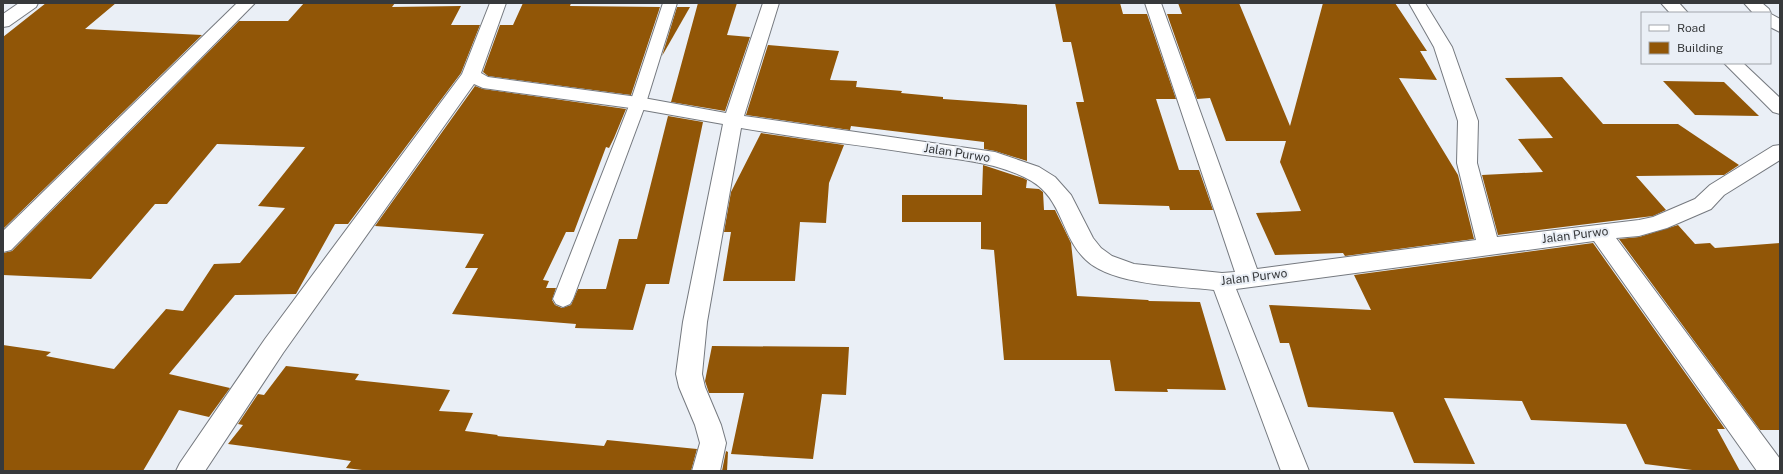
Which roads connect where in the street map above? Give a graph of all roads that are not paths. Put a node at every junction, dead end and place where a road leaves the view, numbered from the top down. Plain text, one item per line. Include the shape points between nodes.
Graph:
1 (30, 3) edge
2 (247, 3) edge
3 (498, 3) edge
4 (670, 3) edge
5 (771, 3) edge
6 (1153, 3) edge
7 (1418, 3) edge
8 (1669, 3) edge
9 (1752, 3) edge
10 (1679, 12) edge
11 (1763, 12) edge
12 (1771, 20) edge
13 (3, 22) edge
14 (1780, 27) edge
15 (1734, 64) edge
16 (471, 75) junction
17 (638, 102) junction
18 (1780, 108) edge
19 (733, 120) junction
20 (1780, 151) edge
21 (1599, 232) junction
22 (3, 244) edge
23 (1489, 246) junction
24 (1249, 278) junction
25 (1222, 282) junction
26 (564, 299) dead end
27 (190, 471) edge
28 (706, 471) edge
29 (1295, 471) edge
30 (1773, 471) edge

1 - 13 street
2 - 22 street
3 - 16 street
4 - 17 lane
5 - 19 street
6 - 24 street
7 - 23 street via 1443,48 1468,121 1467,163
8 - 10 street
9 - 11 street
12 - 14 street
15 - 18 street
16 - 17 street, Jalan Purwo via 482,82
16 - 27 street via 274,346
17 - 19 street, Jalan Purwo
17 - 26 lane
19 - 25 street, Jalan Purwo via 988,156 1032,172 1048,182 1064,200 1084,242 1099,260 1132,272
19 - 28 street via 702,284 689,374 713,443
20 - 21 street, Jalan Purwo via 1717,190 1703,204 1660,224
21 - 23 street, Jalan Purwo
21 - 30 street
23 - 24 street, Jalan Purwo
24 - 25 street, Jalan Purwo
25 - 29 street

